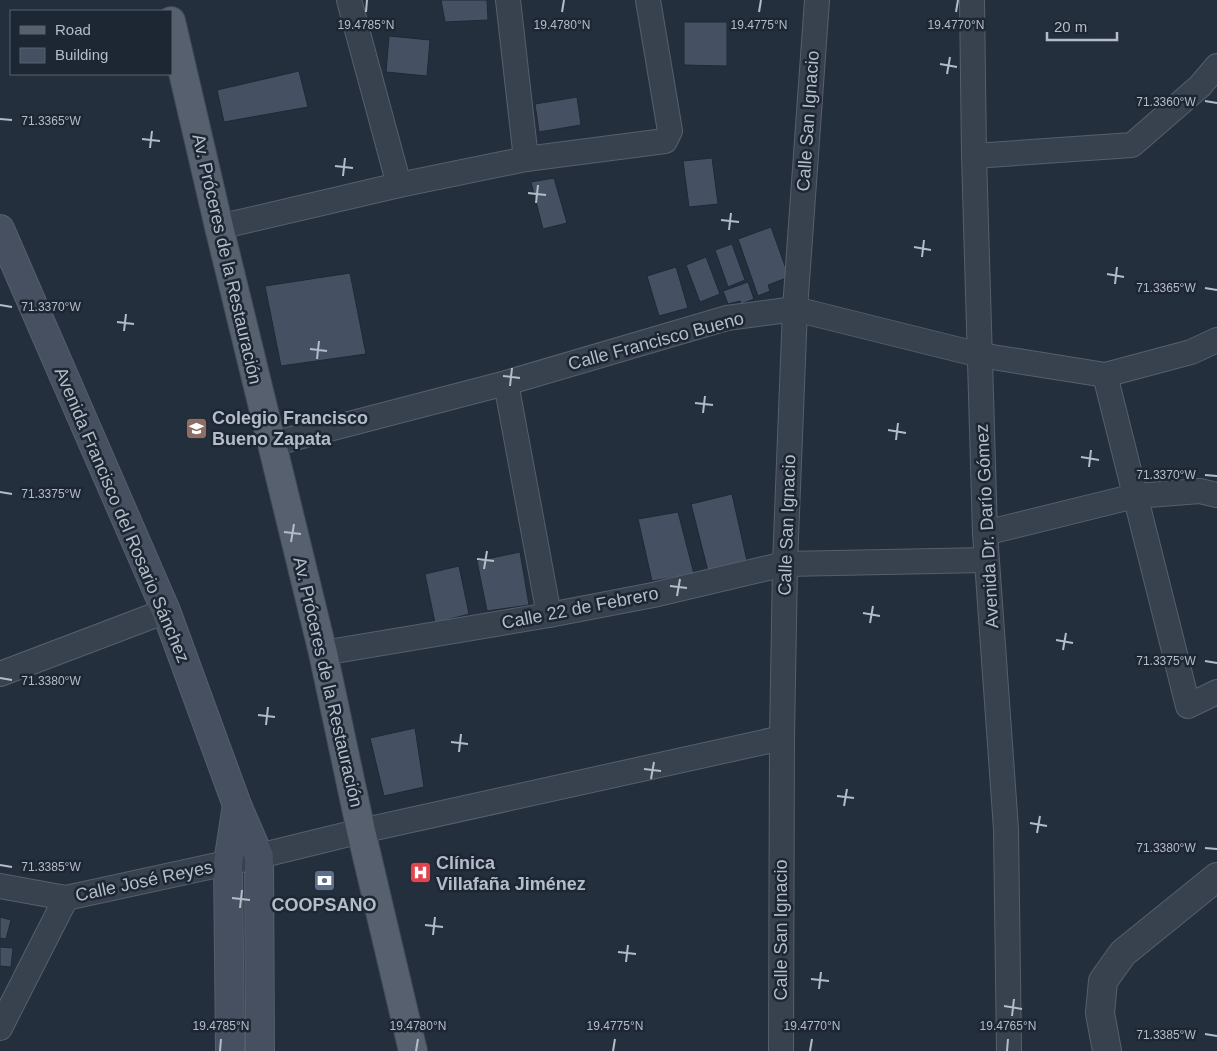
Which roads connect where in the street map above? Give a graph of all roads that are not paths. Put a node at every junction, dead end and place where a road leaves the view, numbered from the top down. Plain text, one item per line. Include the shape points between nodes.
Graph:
1 (349, 0) edge
2 (508, 0) edge
3 (648, 0) edge
4 (817, 0) edge
5 (972, 0) edge
6 (172, 25) edge
7 (1217, 66) edge
8 (974, 156) junction
9 (526, 158) junction
10 (399, 185) junction
11 (219, 227) junction
12 (0, 229) edge
13 (795, 310) junction
14 (1217, 340) edge
15 (980, 355) junction
16 (1105, 375) junction
17 (506, 383) junction
18 (272, 444) junction
19 (1217, 495) edge
20 (1135, 496) junction
21 (985, 533) junction
22 (986, 560) junction
23 (785, 564) junction
24 (166, 611) junction
25 (549, 615) junction
26 (323, 652) junction
27 (0, 674) edge
28 (1217, 692) edge
29 (782, 738) junction
30 (237, 805) junction
31 (361, 831) junction
32 (259, 856) junction
33 (228, 863) junction
34 (1217, 877) edge
35 (0, 886) edge
36 (66, 898) junction
37 (0, 1028) edge
38 (230, 1051) edge
39 (260, 1051) edge
40 (413, 1051) edge
41 (781, 1051) edge
42 (1009, 1051) edge
43 (1107, 1051) edge

1 - 10 street
2 - 9 street
3 - 9 street via 670,131 665,141
4 - 13 street, Calle San Ignacio
5 - 8 street, Avenida Dr. Darío Gómez
6 - 11 main road, Av. Próceres de la Restauración
7 - 8 street via 1200,86 1132,145
8 - 15 street, Avenida Dr. Darío Gómez
9 - 10 street
10 - 11 street
11 - 18 main road, Av. Próceres de la Restauración
12 - 24 main road, Avenida Francisco del Rosario Sánchez
13 - 15 street, Calle Francisco Bueno
13 - 17 street, Calle Francisco Bueno via 726,318
13 - 23 street, Calle San Ignacio
14 - 16 street, Calle Francisco Bueno via 1191,352
15 - 16 street, Calle Francisco Bueno
15 - 21 street, Avenida Dr. Darío Gómez
16 - 20 street
17 - 18 street, Calle Francisco Bueno
17 - 25 street
18 - 26 main road, Av. Próceres de la Restauración
19 - 20 street via 1200,492
20 - 21 street
20 - 28 street via 1188,706
21 - 22 street, Avenida Dr. Darío Gómez
22 - 23 street, Calle 22 de Febrero
22 - 42 street, Avenida Dr. Darío Gómez via 1006,829
23 - 25 street, Calle 22 de Febrero
23 - 29 street, Calle San Ignacio
24 - 27 street
24 - 30 main road, Avenida Francisco del Rosario Sánchez
25 - 26 street, Calle 22 de Febrero
26 - 31 main road, Av. Próceres de la Restauración
29 - 31 street, Calle José Reyes
29 - 41 street, Calle San Ignacio
30 - 32 main road, Avenida Francisco del Rosario Sánchez
30 - 33 main road, Avenida Francisco del Rosario Sánchez
31 - 32 street, Calle José Reyes
31 - 40 main road, Av. Próceres de la Restauración
32 - 33 street, Calle José Reyes
32 - 39 main road, Avenida Francisco del Rosario Sánchez
33 - 36 street, Calle José Reyes
33 - 38 main road, Avenida Francisco del Rosario Sánchez
34 - 43 street via 1123,953 1103,981 1100,1013
35 - 36 street, Calle José Reyes
36 - 37 street

